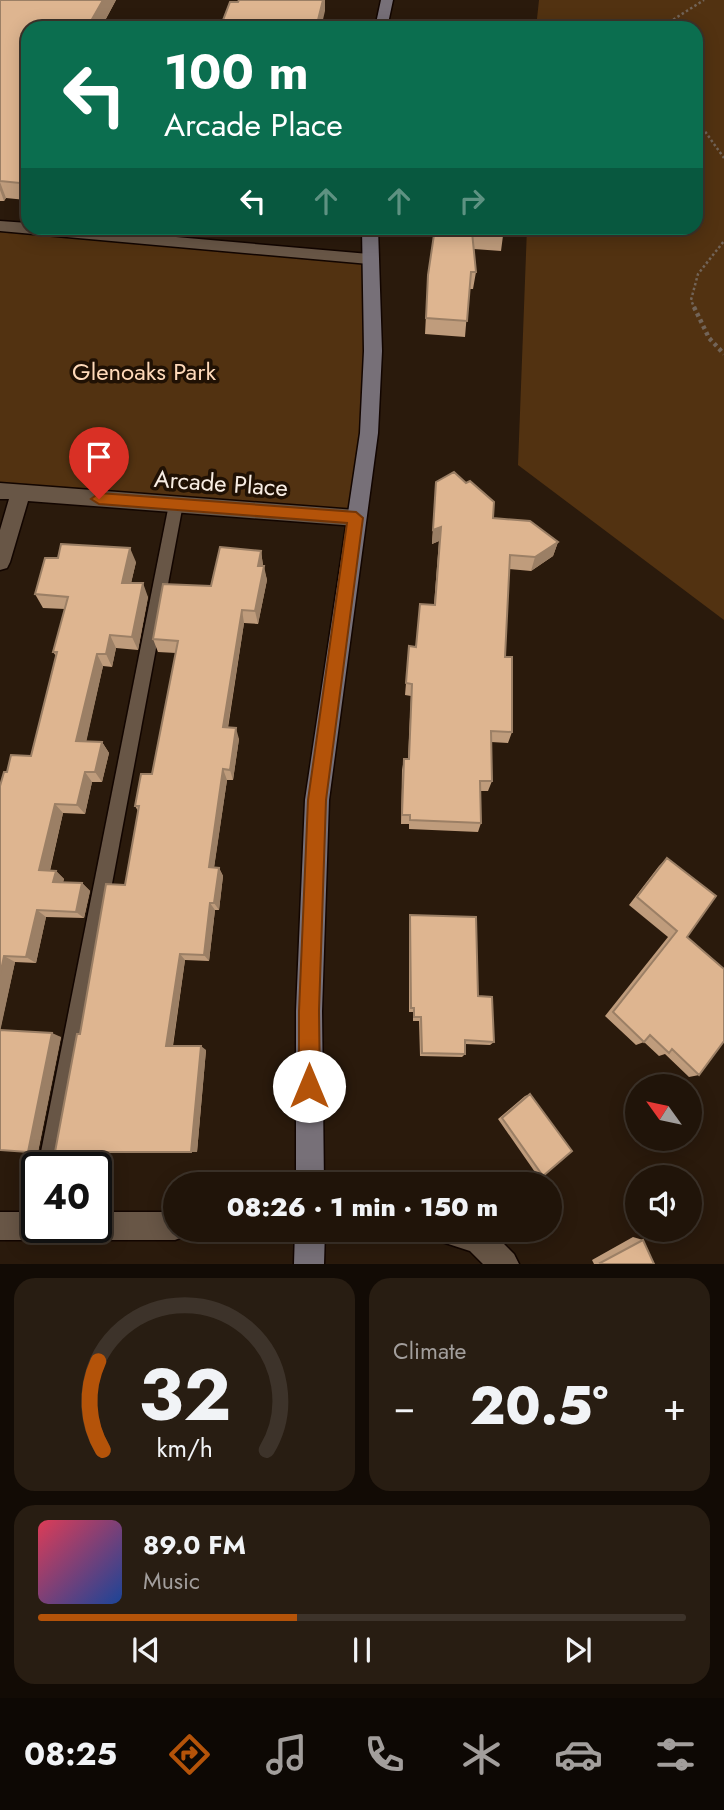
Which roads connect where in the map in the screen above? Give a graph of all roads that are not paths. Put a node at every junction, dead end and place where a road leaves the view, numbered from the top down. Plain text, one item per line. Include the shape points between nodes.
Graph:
1 (387, 0) edge
2 (382, 21) edge
3 (0, 226) edge
4 (21, 228) edge
5 (101, 235) edge
6 (370, 235) edge
7 (369, 259) junction
8 (0, 491) edge
9 (21, 493) junction
10 (176, 504) junction
11 (356, 518) junction
12 (0, 562) edge
13 (51, 1152) edge
14 (310, 1172) edge
15 (0, 1226) edge
16 (21, 1226) edge
17 (112, 1226) edge
18 (163, 1226) edge
19 (310, 1242) edge
20 (481, 1242) edge
21 (309, 1264) edge
22 (504, 1264) edge

1 - 2 street
3 - 4 street
5 - 7 street
6 - 7 street
7 - 11 street via 373,351 369,433
8 - 9 street, Arcade Place
9 - 10 street, Arcade Place
9 - 12 street
10 - 11 street, Arcade Place
10 - 13 lane
11 - 14 street via 317,800 309,1011
15 - 16 street
17 - 18 street
19 - 21 street
20 - 22 street

